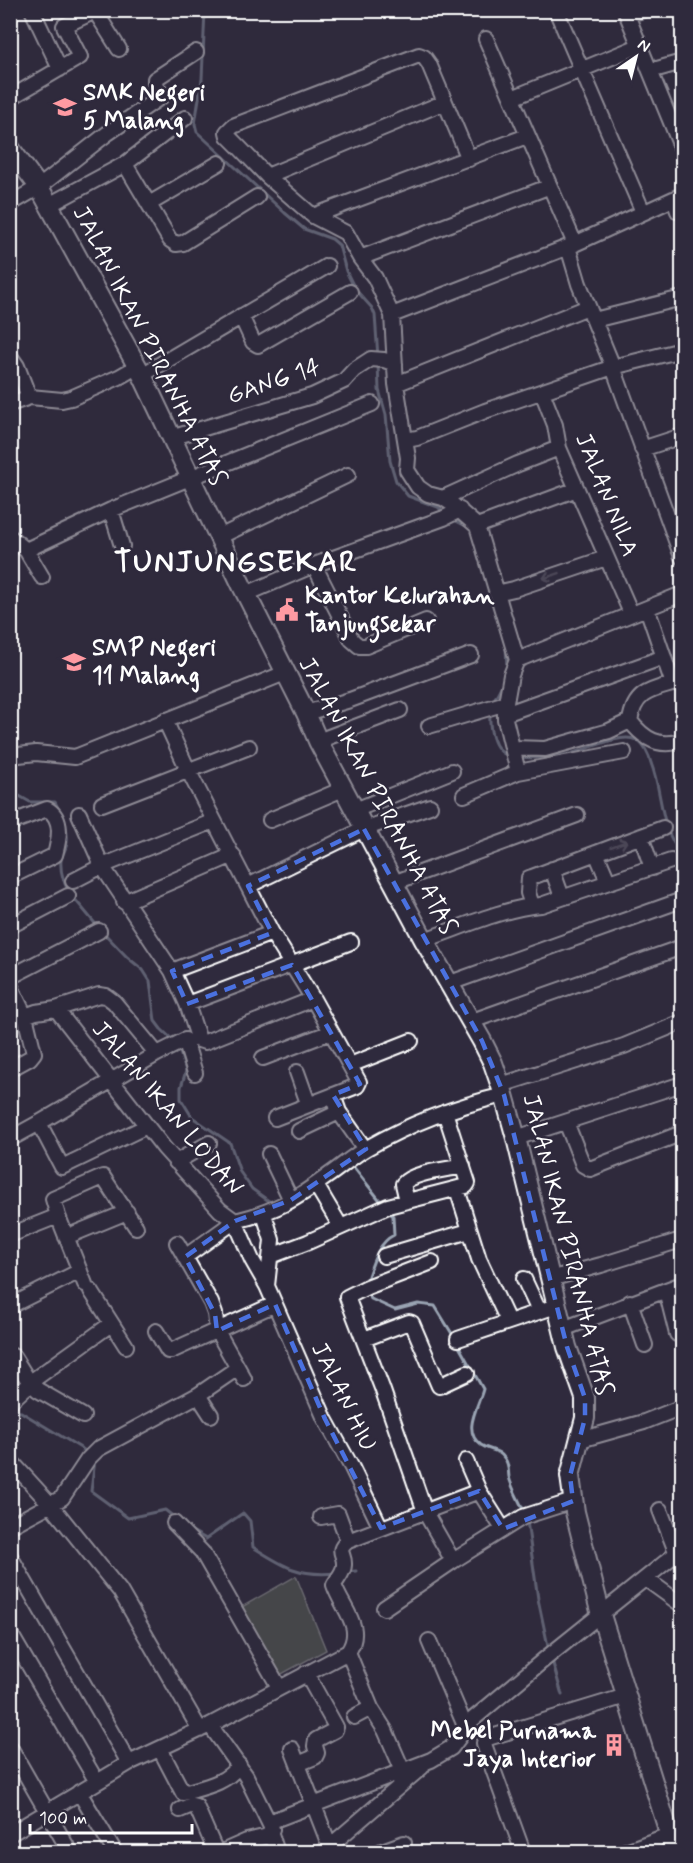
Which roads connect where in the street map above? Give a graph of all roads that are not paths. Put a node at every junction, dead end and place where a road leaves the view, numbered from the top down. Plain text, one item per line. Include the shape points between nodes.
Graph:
1 (32, 10) edge
2 (556, 10) edge
3 (643, 10) edge
4 (626, 13) edge
5 (486, 39) dead end
6 (639, 46) junction
7 (119, 49) dead end
8 (196, 52) dead end
9 (682, 62) edge
10 (60, 69) junction
11 (581, 71) junction
12 (650, 71) junction
13 (10, 98) edge
14 (512, 98) junction
15 (445, 102) junction
16 (184, 118) dead end
17 (677, 123) edge
18 (527, 136) junction
19 (10, 148) edge
20 (682, 149) edge
21 (469, 159) junction
22 (219, 163) dead end
23 (125, 164) junction
24 (267, 176) junction
25 (39, 186) junction
26 (549, 187) junction
27 (257, 197) dead end
28 (678, 197) edge
29 (10, 204) edge
30 (149, 204) junction
31 (50, 205) junction
32 (643, 212) junction
33 (682, 213) edge
34 (314, 216) junction
35 (572, 245) junction
36 (360, 258) junction
37 (327, 266) dead end
38 (350, 292) dead end
39 (682, 298) edge
40 (591, 314) junction
41 (392, 315) junction
42 (241, 316) junction
43 (682, 350) edge
44 (10, 356) edge
45 (383, 361) junction
46 (613, 367) junction
47 (140, 370) junction
48 (396, 384) junction
49 (542, 392) junction
50 (34, 397) junction
51 (10, 404) edge
52 (372, 404) dead end
53 (682, 436) edge
54 (174, 438) junction
55 (406, 440) junction
56 (559, 448) junction
57 (642, 449) junction
58 (348, 475) dead end
59 (192, 478) junction
60 (576, 489) junction
61 (443, 498) junction
62 (111, 510) junction
63 (453, 514) junction
64 (477, 526) junction
65 (10, 537) edge
66 (219, 537) junction
67 (122, 546) dead end
68 (26, 550) junction
69 (682, 557) edge
70 (606, 558) junction
71 (314, 565) junction
72 (42, 577) dead end
73 (496, 593) junction
74 (246, 594) junction
75 (682, 594) edge
76 (647, 608) junction
77 (631, 613) junction
78 (426, 621) dead end
79 (471, 655) dead end
80 (664, 657) junction
81 (517, 660) junction
82 (285, 673) junction
83 (678, 683) edge
84 (504, 707) junction
85 (400, 710) dead end
86 (306, 713) junction
87 (165, 720) junction
88 (630, 721) junction
89 (429, 726) dead end
90 (682, 740) edge
91 (318, 741) junction
92 (249, 747) dead end
93 (624, 752) dead end
94 (16, 755) edge
95 (515, 759) junction
96 (188, 770) junction
97 (452, 771) dead end
98 (343, 789) junction
99 (464, 795) dead end
100 (102, 804) dead end
101 (430, 806) dead end
102 (355, 810) junction
103 (79, 814) dead end
104 (577, 815) dead end
105 (270, 820) dead end
106 (214, 821) junction
107 (10, 823) edge
108 (663, 828) dead end
109 (364, 829) junction
110 (641, 836) junction
111 (596, 853) junction
112 (233, 855) junction
113 (671, 861) dead end
114 (102, 866) junction
115 (652, 868) junction
116 (552, 869) junction
117 (10, 877) edge
118 (73, 881) dead end
119 (608, 881) junction
120 (393, 883) junction
121 (248, 886) junction
122 (68, 896) dead end
123 (562, 897) junction
124 (682, 900) edge
125 (124, 902) junction
126 (532, 905) junction
127 (10, 926) edge
128 (99, 931) dead end
129 (272, 933) junction
130 (424, 940) junction
131 (351, 942) dead end
132 (682, 948) edge
133 (292, 965) junction
134 (172, 970) junction
135 (450, 983) junction
136 (11, 985) edge
137 (313, 999) junction
138 (188, 1004) junction
139 (56, 1009) junction
140 (26, 1016) junction
141 (472, 1021) junction
142 (682, 1022) edge
143 (331, 1032) junction
144 (411, 1041) dead end
145 (157, 1054) junction
146 (263, 1058) dead end
147 (350, 1065) junction
148 (10, 1069) edge
149 (297, 1072) dead end
150 (195, 1073) dead end
151 (112, 1080) junction
152 (682, 1084) edge
153 (502, 1090) junction
154 (333, 1095) junction
155 (308, 1103) junction
156 (339, 1112) junction
157 (446, 1112) junction
158 (275, 1118) dead end
159 (566, 1122) junction
160 (39, 1123) junction
161 (147, 1126) junction
162 (299, 1131) dead end
163 (682, 1133) edge
164 (516, 1138) junction
165 (10, 1139) edge
166 (209, 1143) dead end
167 (365, 1149) junction
168 (269, 1154) dead end
169 (176, 1162) junction
170 (463, 1166) junction
171 (316, 1185) junction
172 (457, 1189) junction
173 (290, 1197) junction
174 (407, 1201) junction
175 (127, 1212) junction
176 (264, 1214) junction
177 (58, 1216) junction
178 (235, 1221) junction
179 (136, 1227) dead end
180 (341, 1227) junction
181 (469, 1231) junction
182 (10, 1235) edge
183 (66, 1237) junction
184 (678, 1240) dead end
185 (177, 1243) dead end
186 (271, 1256) junction
187 (384, 1256) dead end
188 (185, 1257) junction
189 (432, 1262) dead end
190 (524, 1279) dead end
191 (550, 1279) junction
192 (86, 1282) junction
193 (682, 1284) edge
194 (267, 1286) junction
195 (666, 1290) junction
196 (630, 1302) junction
197 (275, 1304) junction
198 (10, 1306) edge
199 (548, 1308) junction
200 (508, 1321) junction
201 (111, 1324) junction
202 (562, 1329) junction
203 (156, 1330) dead end
204 (217, 1331) junction
205 (677, 1334) dead end
206 (364, 1339) junction
207 (458, 1339) dead end
208 (126, 1346) dead end
209 (645, 1346) dead end
210 (12, 1356) dead end
211 (467, 1373) dead end
212 (30, 1383) junction
213 (198, 1395) junction
214 (10, 1401) edge
215 (682, 1407) edge
216 (211, 1415) dead end
217 (83, 1416) dead end
218 (580, 1440) junction
219 (10, 1460) edge
220 (466, 1461) dead end
221 (479, 1491) junction
222 (573, 1501) junction
223 (51, 1505) junction
224 (660, 1510) dead end
225 (424, 1512) junction
226 (321, 1517) dead end
227 (174, 1523) dead end
228 (10, 1526) edge
229 (381, 1528) junction
230 (503, 1529) junction
231 (348, 1541) junction
232 (680, 1552) edge
233 (10, 1556) edge
234 (453, 1561) junction
235 (646, 1579) junction
236 (676, 1594) edge
237 (682, 1605) edge
238 (384, 1608) dead end
239 (601, 1615) junction
240 (10, 1633) edge
241 (429, 1641) dead end
242 (348, 1652) junction
243 (306, 1673) junction
244 (279, 1687) junction
245 (626, 1696) junction
246 (371, 1708) junction
247 (354, 1717) dead end
248 (205, 1727) junction
249 (464, 1728) junction
250 (10, 1747) edge
251 (160, 1749) junction
252 (292, 1749) dead end
253 (431, 1760) junction
254 (129, 1763) junction
255 (298, 1764) junction
256 (239, 1765) junction
257 (403, 1771) junction
258 (97, 1782) junction
259 (79, 1792) junction
260 (315, 1806) junction
261 (180, 1810) dead end
262 (47, 1812) junction
263 (270, 1828) junction
264 (10, 1834) edge
265 (669, 1835) junction
266 (404, 1843) dead end
267 (328, 1850) edge
268 (70, 1852) edge
269 (115, 1852) edge
270 (216, 1852) edge
271 (222, 1852) edge
272 (277, 1852) edge
273 (379, 1852) edge
274 (523, 1852) edge
275 (623, 1852) edge
276 (675, 1852) edge

1 - 10 street
2 - 11 street
3 - 4 street
4 - 6 street
5 - 14 street
6 - 11 street
6 - 12 street
7 - 10 street via 95,11 64,26 80,57
8 - 25 street via 155,78 162,96
9 - 12 street
10 - 13 street
11 - 14 street
11 - 32 street
12 - 17 street
14 - 18 street
15 - 21 street
15 - 24 street
15 - 24 street via 429,64 424,57 416,56 228,129 228,136
16 - 23 street
17 - 20 street
18 - 21 street
18 - 26 street
19 - 25 street, JALAN IKAN PIRANHA ATAS
21 - 34 street
22 - 30 street
23 - 30 street
23 - 31 street
24 - 34 street
25 - 29 street
25 - 31 street, JALAN IKAN PIRANHA ATAS
26 - 35 street
26 - 36 street
27 - 30 street via 178,244 170,240
28 - 32 street
28 - 33 street via 678,211
31 - 47 street, JALAN IKAN PIRANHA ATAS
32 - 35 street
34 - 36 street via 346,233
35 - 40 street
35 - 41 street
36 - 41 street via 375,278
37 - 42 street
38 - 42 street via 258,345
39 - 40 street
40 - 46 street
40 - 48 street
41 - 45 street
42 - 47 street
43 - 46 street
44 - 50 street
45 - 48 street
45 - 54 street, GANG 14 via 354,370 344,381 312,396
46 - 49 street
46 - 57 street
47 - 50 street via 71,398
47 - 54 street, JALAN IKAN PIRANHA ATAS
48 - 55 street
49 - 55 street
49 - 56 street, JALAN NILA
50 - 51 street
52 - 59 street
53 - 57 street
54 - 59 street, JALAN IKAN PIRANHA ATAS
55 - 61 street via 406,470 418,487
56 - 60 street, JALAN NILA
56 - 61 street
57 - 69 street
58 - 66 street
59 - 62 street
59 - 66 street, JALAN IKAN PIRANHA ATAS
60 - 64 street
60 - 70 street, JALAN NILA
61 - 63 street
62 - 67 street
62 - 68 street
63 - 64 street
63 - 71 street
64 - 73 street
65 - 68 street
66 - 74 street, JALAN IKAN PIRANHA ATAS
68 - 72 street
70 -> 73 street
70 - 77 street, JALAN NILA
71 - 74 street
71 - 78 street via 352,640 359,646
73 - 81 street
74 - 82 street, JALAN IKAN PIRANHA ATAS
75 - 76 street
76 - 77 street
76 - 80 street
77 - 81 street
79 - 86 street
80 - 83 street
80 - 84 street
81 - 84 street
82 - 86 street, JALAN IKAN PIRANHA ATAS
82 - 87 street
83 - 88 street via 638,698
84 - 89 street via 486,708
84 - 95 street
85 - 91 street
86 - 91 street, JALAN IKAN PIRANHA ATAS
87 - 94 street via 75,756
87 - 96 street
88 - 90 street via 638,732 658,743
88 - 95 street
91 - 98 street, JALAN IKAN PIRANHA ATAS
92 - 96 street
93 - 95 street
95 - 99 street
96 - 100 street
96 - 106 street
97 - 102 street
98 - 102 street, JALAN IKAN PIRANHA ATAS
98 - 105 street
101 - 109 street
102 - 109 street, JALAN IKAN PIRANHA ATAS
103 - 114 street
104 - 120 street
106 - 112 street
106 - 114 street
107 - 117 street via 47,809 57,820 59,840 55,855
108 - 110 street
109 - 120 street, JALAN IKAN PIRANHA ATAS
109 - 121 street
111 -> 110 street
110 - 115 street
111 - 116 street
111 - 119 street
112 - 121 street
112 - 125 street
113 - 115 street
114 - 118 street
114 - 125 street
115 - 119 street
116 - 123 street
116 - 126 street via 529,878
119 - 123 street
120 - 130 street, JALAN IKAN PIRANHA ATAS
121 - 129 street
122 - 127 street
123 - 126 street
124 - 135 street
125 - 134 street
126 - 130 street
128 - 136 street
129 - 133 street
129 - 134 street
130 - 135 street, JALAN IKAN PIRANHA ATAS
131 - 133 street
132 - 141 street
133 - 137 street
133 - 138 street
134 - 138 street
135 - 141 street, JALAN IKAN PIRANHA ATAS
136 - 140 street
137 - 138 street via 205,1042 196,1036
137 - 143 street
139 - 140 street
139 - 145 street via 99,994 106,996
139 - 151 street, JALAN IKAN LODAN
140 - 148 street via 34,1053
141 - 153 street, JALAN IKAN PIRANHA ATAS
142 - 153 street, JALAN IKAN LODAN
143 - 146 street
143 - 147 street
144 - 147 street
145 - 150 street via 186,1041
145 - 151 street
147 - 154 street via 359,1084
149 - 155 street
151 - 160 street
151 - 161 street, JALAN IKAN LODAN
152 - 159 street
153 - 157 street, JALAN IKAN LODAN
153 - 164 street, JALAN IKAN PIRANHA ATAS
154 - 155 street
154 - 156 street
155 - 158 street
156 - 162 street
156 - 167 street
157 - 167 street, JALAN IKAN LODAN
157 - 170 street
159 - 163 street via 588,1169
159 - 164 street
160 - 161 street via 62,1167
160 - 165 street
161 - 169 street, JALAN IKAN LODAN
164 - 191 street, JALAN IKAN PIRANHA ATAS
166 - 169 street
167 - 171 street, JALAN IKAN LODAN
168 - 173 street
169 - 178 street, JALAN IKAN LODAN
170 - 172 street via 468,1183
170 - 174 street via 406,1181 403,1184
171 - 173 street, JALAN IKAN LODAN
171 - 180 street
172 - 174 street
172 - 181 street
173 - 176 street, JALAN IKAN LODAN
174 - 180 street
175 - 177 street via 101,1177 53,1199
175 - 179 street
175 - 183 street
176 - 178 street, JALAN IKAN LODAN
176 - 186 street via 272,1240
177 - 182 street
177 - 183 street
178 - 188 street
178 - 194 street, JALAN HIU
180 - 186 street
181 - 187 street
181 - 200 street
183 - 192 street
184 - 191 street
185 - 188 street
186 - 194 street
188 - 204 street via 211,1304
189 - 206 street via 347,1298
190 - 199 street
191 - 199 street, JALAN IKAN PIRANHA ATAS
192 - 198 street
192 - 201 street
193 - 195 street
194 - 197 street, JALAN HIU
195 - 196 street
195 - 205 street
196 - 202 street
196 - 209 street
197 - 204 street
197 - 229 street, JALAN HIU via 325,1419
199 - 200 street
199 - 202 street, JALAN IKAN PIRANHA ATAS
200 - 207 street
201 - 208 street
201 - 212 street
202 - 218 street, JALAN IKAN PIRANHA ATAS via 585,1398
203 - 204 street via 163,1346 170,1351
204 - 213 street via 240,1374
206 - 211 street via 412,1323 439,1386
206 - 225 street
210 - 212 street
212 - 214 street
212 - 217 street
213 - 216 street
213 - 223 street via 92,1455 62,1498
215 - 218 street
218 - 222 street, JALAN IKAN PIRANHA ATAS via 570,1476
219 - 223 street
220 - 221 street
221 - 225 street
221 - 230 street
222 - 230 street via 526,1516
222 - 239 street, JALAN IKAN PIRANHA ATAS
223 - 228 street
223 - 248 street via 120,1591
224 - 232 street
225 - 229 street
225 - 234 street
226 - 231 street via 338,1514
227 - 244 street via 202,1552
229 - 231 street
230 - 234 street
231 - 242 street via 340,1549 344,1564 335,1587 355,1630
232 - 235 street
233 - 254 street
234 - 238 street
235 - 236 street
235 - 239 street
236 - 237 street
239 - 245 street, JALAN IKAN PIRANHA ATAS
239 - 249 street
240 - 258 street
241 - 249 street
242 - 243 street
242 - 246 street
243 - 244 street
243 - 255 street via 336,1726 316,1740 315,1757
244 - 248 street
245 - 265 street, JALAN IKAN PIRANHA ATAS
245 - 274 street via 488,1738 485,1747
246 - 247 street
246 - 257 street
248 - 251 street
248 - 256 street
249 - 253 street via 451,1747
250 - 262 street
251 - 254 street
251 - 256 street via 183,1793 225,1779
252 - 255 street
253 - 257 street
253 - 267 street
254 - 258 street
255 - 260 street
256 - 263 street
257 - 260 street
258 - 259 street
259 - 262 street
259 - 269 street
260 - 263 street
260 - 267 street
261 - 270 street via 196,1806
262 - 264 street
262 - 268 street
263 - 271 street
263 - 272 street
265 - 275 street
265 - 276 street, JALAN IKAN PIRANHA ATAS
266 - 273 street

